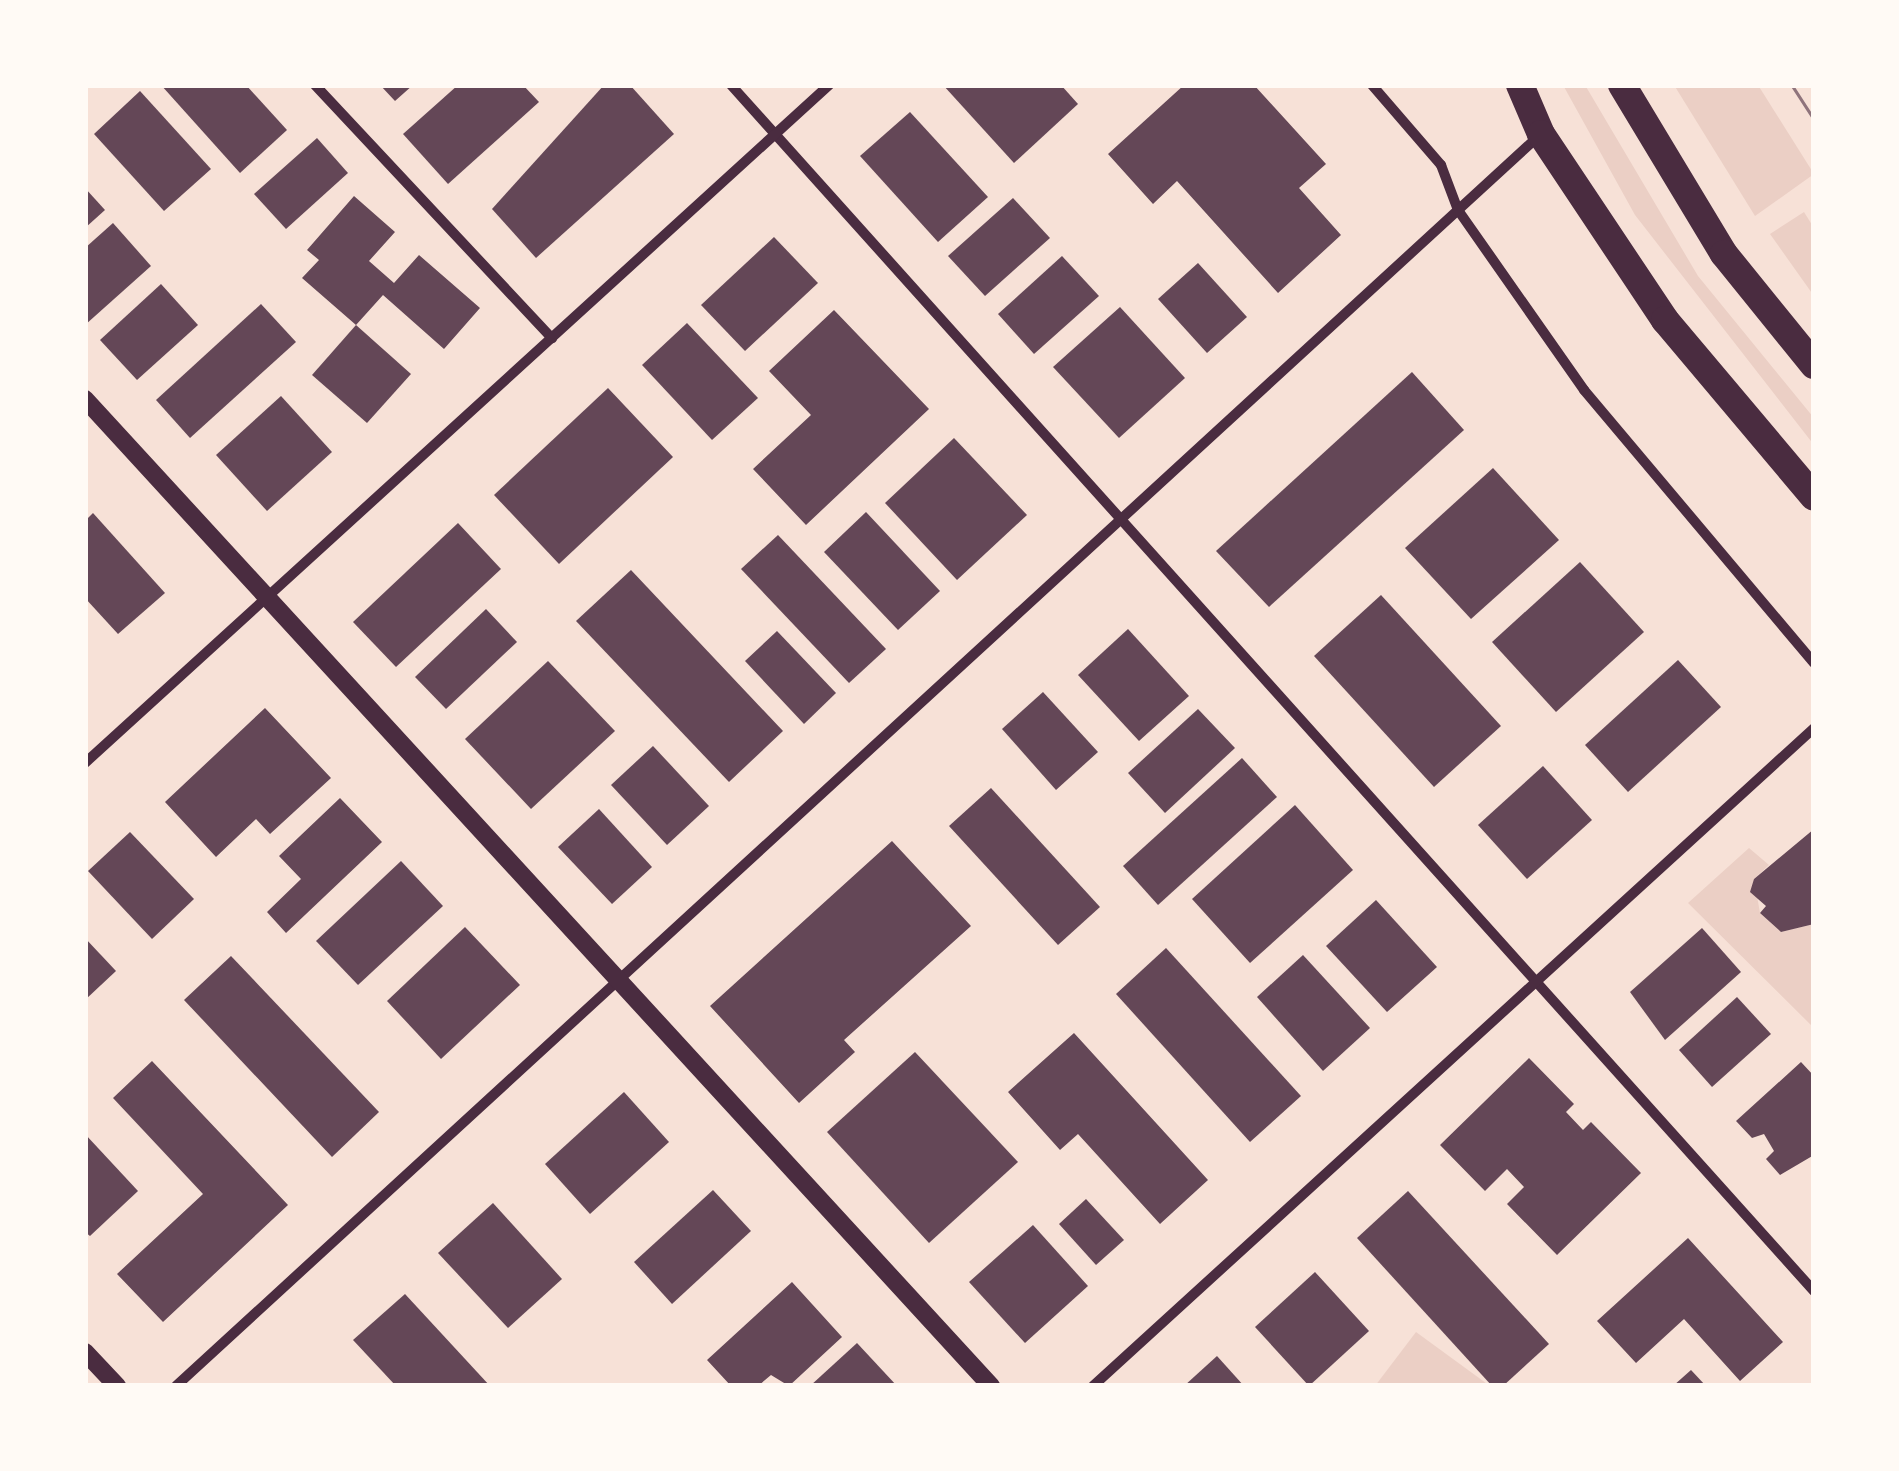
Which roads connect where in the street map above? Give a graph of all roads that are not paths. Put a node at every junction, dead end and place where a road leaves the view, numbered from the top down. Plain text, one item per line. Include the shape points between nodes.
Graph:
1 (315, 85) edge
2 (731, 85) edge
3 (830, 85) edge
4 (1372, 85) edge
5 (1520, 85) edge
6 (1622, 85) edge
7 (776, 134) junction
8 (1541, 134) junction
9 (1458, 210) junction
10 (552, 338) junction
11 (1814, 365) edge
12 (85, 399) edge
13 (1814, 497) edge
14 (1121, 519) junction
15 (267, 597) junction
16 (1814, 664) edge
17 (1814, 728) edge
18 (85, 763) edge
19 (618, 980) junction
20 (1534, 984) junction
21 (1814, 1291) edge
22 (85, 1352) edge
23 (117, 1386) edge
24 (176, 1386) edge
25 (991, 1386) edge
26 (1093, 1386) edge

1 - 10 street
2 - 7 street
3 - 7 street
4 - 9 street via 1441,165
5 - 8 highway
6 - 11 highway via 1724,254
7 - 10 street
7 - 14 street
8 - 9 street
8 - 13 highway via 1665,320
9 - 14 street
9 - 16 street via 1584,390
10 - 15 street
12 - 15 street
14 - 19 street
14 - 20 street
15 - 18 street
15 - 19 street
17 - 20 street
19 - 24 street
19 - 25 street
20 - 21 street
20 - 26 street
22 - 23 street

